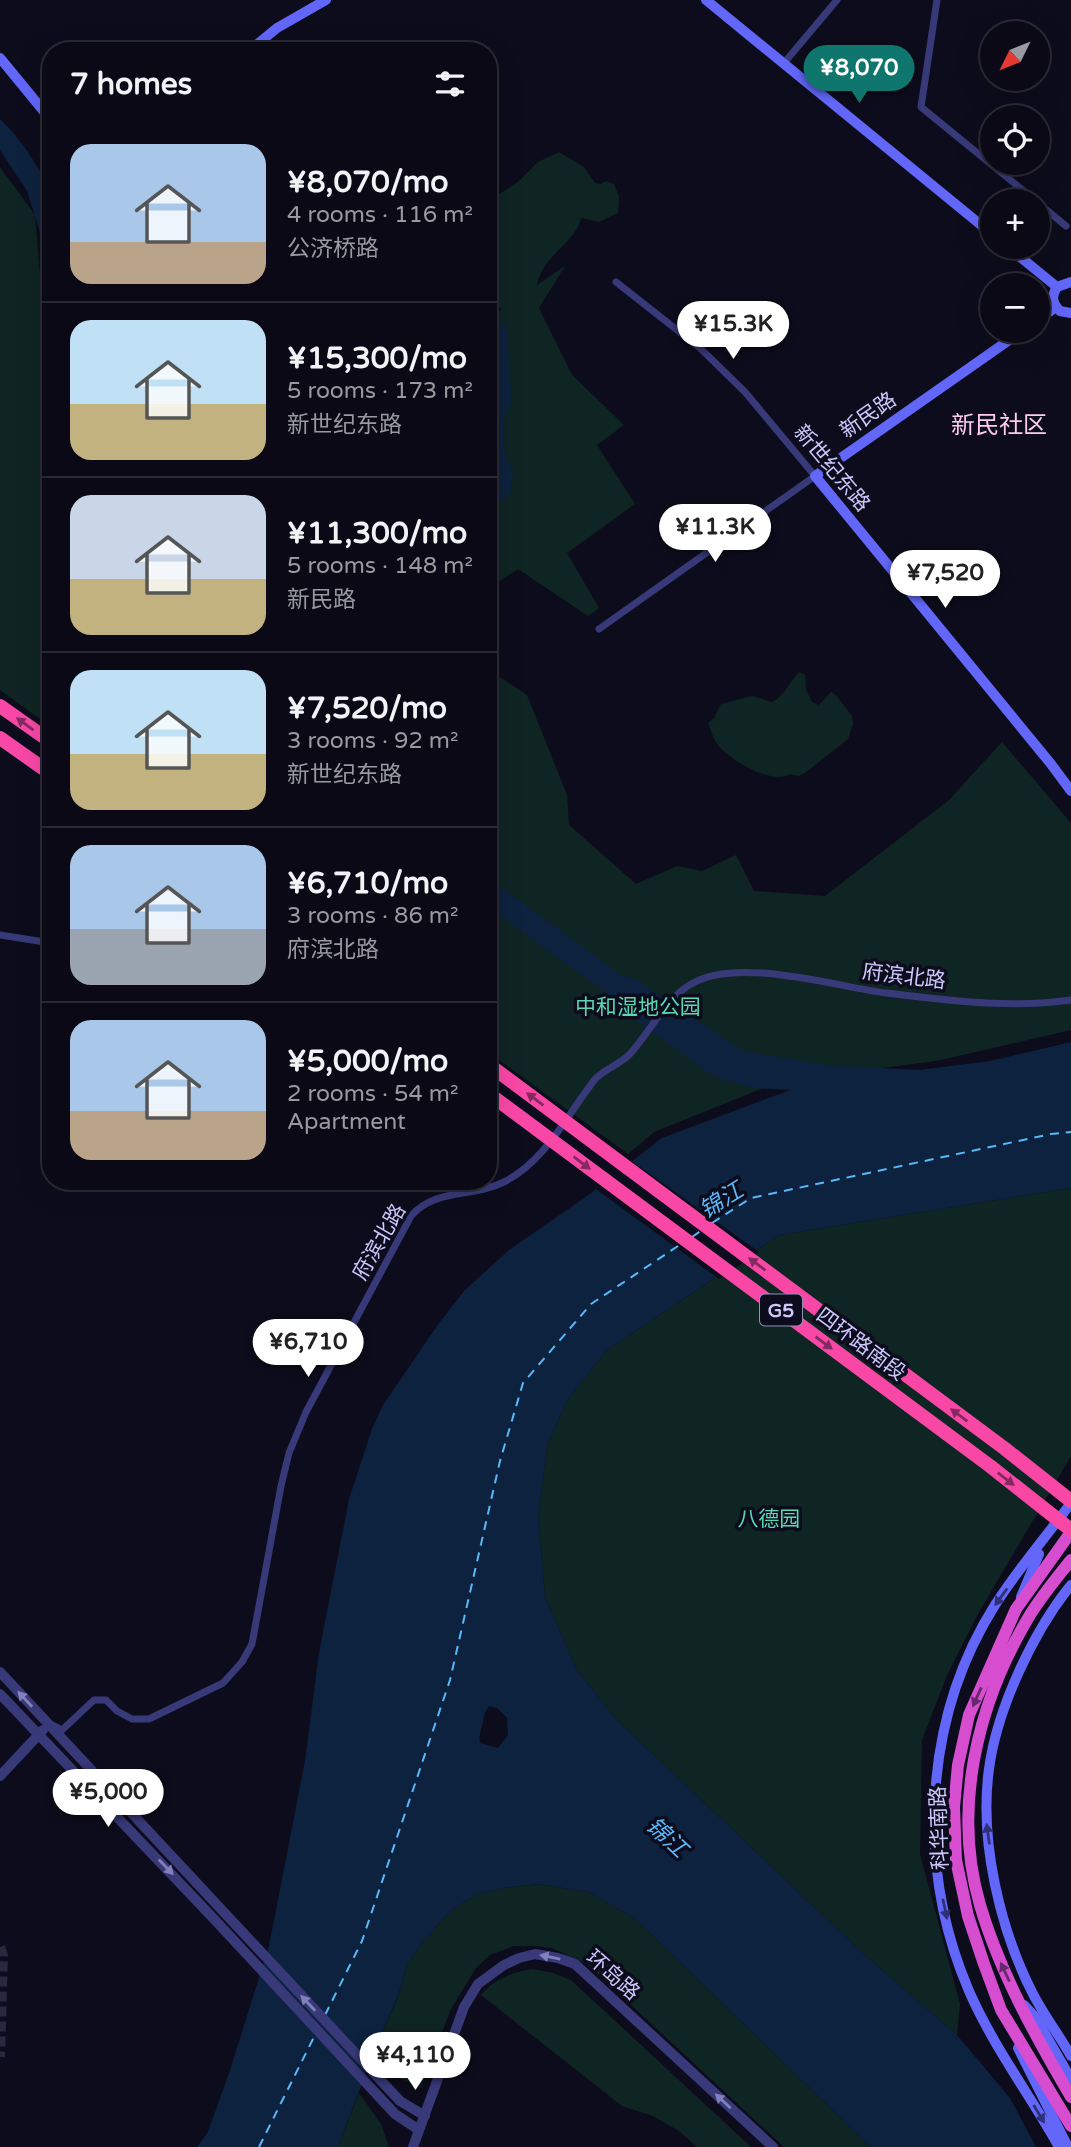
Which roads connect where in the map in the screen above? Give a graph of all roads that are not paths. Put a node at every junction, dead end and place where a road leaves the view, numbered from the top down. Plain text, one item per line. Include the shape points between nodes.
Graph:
1 (326, 0) edge
2 (706, 0) edge
3 (837, 0) edge
4 (937, 0) edge
5 (260, 42) edge
6 (0, 58) edge
7 (784, 64) junction
8 (42, 109) edge
9 (1021, 189) edge
10 (1050, 213) edge
11 (980, 224) edge
12 (1066, 226) dead end
13 (1023, 259) edge
14 (616, 282) dead end
15 (1071, 282) edge
16 (1057, 287) junction
17 (1056, 307) junction
18 (1050, 311) edge
19 (1071, 313) edge
20 (1005, 343) edge
21 (815, 476) junction
22 (599, 629) dead end
23 (0, 706) edge
24 (42, 736) edge
25 (0, 738) edge
26 (1051, 764) junction
27 (42, 768) edge
28 (1071, 782) edge
29 (1071, 791) edge
30 (0, 935) edge
31 (42, 942) edge
32 (1071, 1000) edge
33 (497, 1071) edge
34 (497, 1100) edge
35 (497, 1184) edge
36 (482, 1190) edge
37 (1071, 1502) edge
38 (1071, 1531) edge
39 (1045, 1538) junction
40 (1071, 1560) edge
41 (1071, 1585) edge
42 (1016, 1609) junction
43 (0, 1672) edge
44 (0, 1694) edge
45 (48, 1724) junction
46 (39, 1734) junction
47 (0, 1776) edge
48 (1018, 1999) junction
49 (1001, 2010) junction
50 (1071, 2056) edge
51 (1071, 2079) edge
52 (1071, 2097) edge
53 (425, 2116) junction
54 (1071, 2126) edge
55 (419, 2130) junction
56 (413, 2147) edge
57 (773, 2147) edge
58 (1059, 2147) edge
59 (1068, 2147) edge

1 - 5 main road
2 - 7 main road
3 - 7 street
4 - 9 street via 921,107
6 - 8 main road
7 - 11 main road
10 - 12 street
13 - 16 main road
14 - 21 street, 新世纪东路 via 700,348 745,392
15 - 16 main road
16 - 17 main road
17 - 18 main road
17 - 19 main road
20 - 21 main road, 新民路
21 - 22 street, 新民路
21 - 26 main road, 新世纪东路
24 -> 23 highway
25 - 27 highway
26 - 28 main road, 新世纪东路
26 - 29 main road, 新世纪东路
30 - 31 street
32 - 35 street, 府滨北路 via 973,1002 790,977 741,972 711,975 673,998 621,1063 596,1078 550,1141 522,1170
37 -> 33 highway, 四环路南段 / G5, bridge
34 -> 38 highway, 四环路南段 / G5, bridge
36 - 45 street, 府滨北路 via 431,1200 411,1216 306,1412 289,1453 252,1644 242,1662 223,1683 149,1719 132,1719 106,1700 94,1700 62,1730
37 - 39 main road
38 - 42 highway, 科华南路
39 - 42 main road
39 -> 58 main road via 995,1605 972,1648 951,1705 939,1751 935,1859 956,1957 975,2003
48 -> 40 highway, 科华南路 via 994,1948 972,1867 968,1818 973,1763 984,1717 1009,1656 1027,1619
50 -> 41 main road via 1032,1992 1013,1945 996,1887 986,1820 989,1769 1000,1723 1022,1663
42 -> 49 highway, 科华南路 via 969,1715 954,1807 956,1860 968,1916
45 -> 43 street
44 - 46 street
45 - 46 street
53 -> 45 street via 400,2101
46 - 47 street
46 -> 55 street via 395,2114
48 - 51 main road via 1036,2018
48 - 52 highway, 科华南路
49 - 54 highway, 科华南路
49 - 59 main road
53 - 55 street, 环岛路
57 -> 53 street, 环岛路 via 575,1964 535,1954 504,1965 478,1984 464,2007
55 - 56 street, 环岛路

